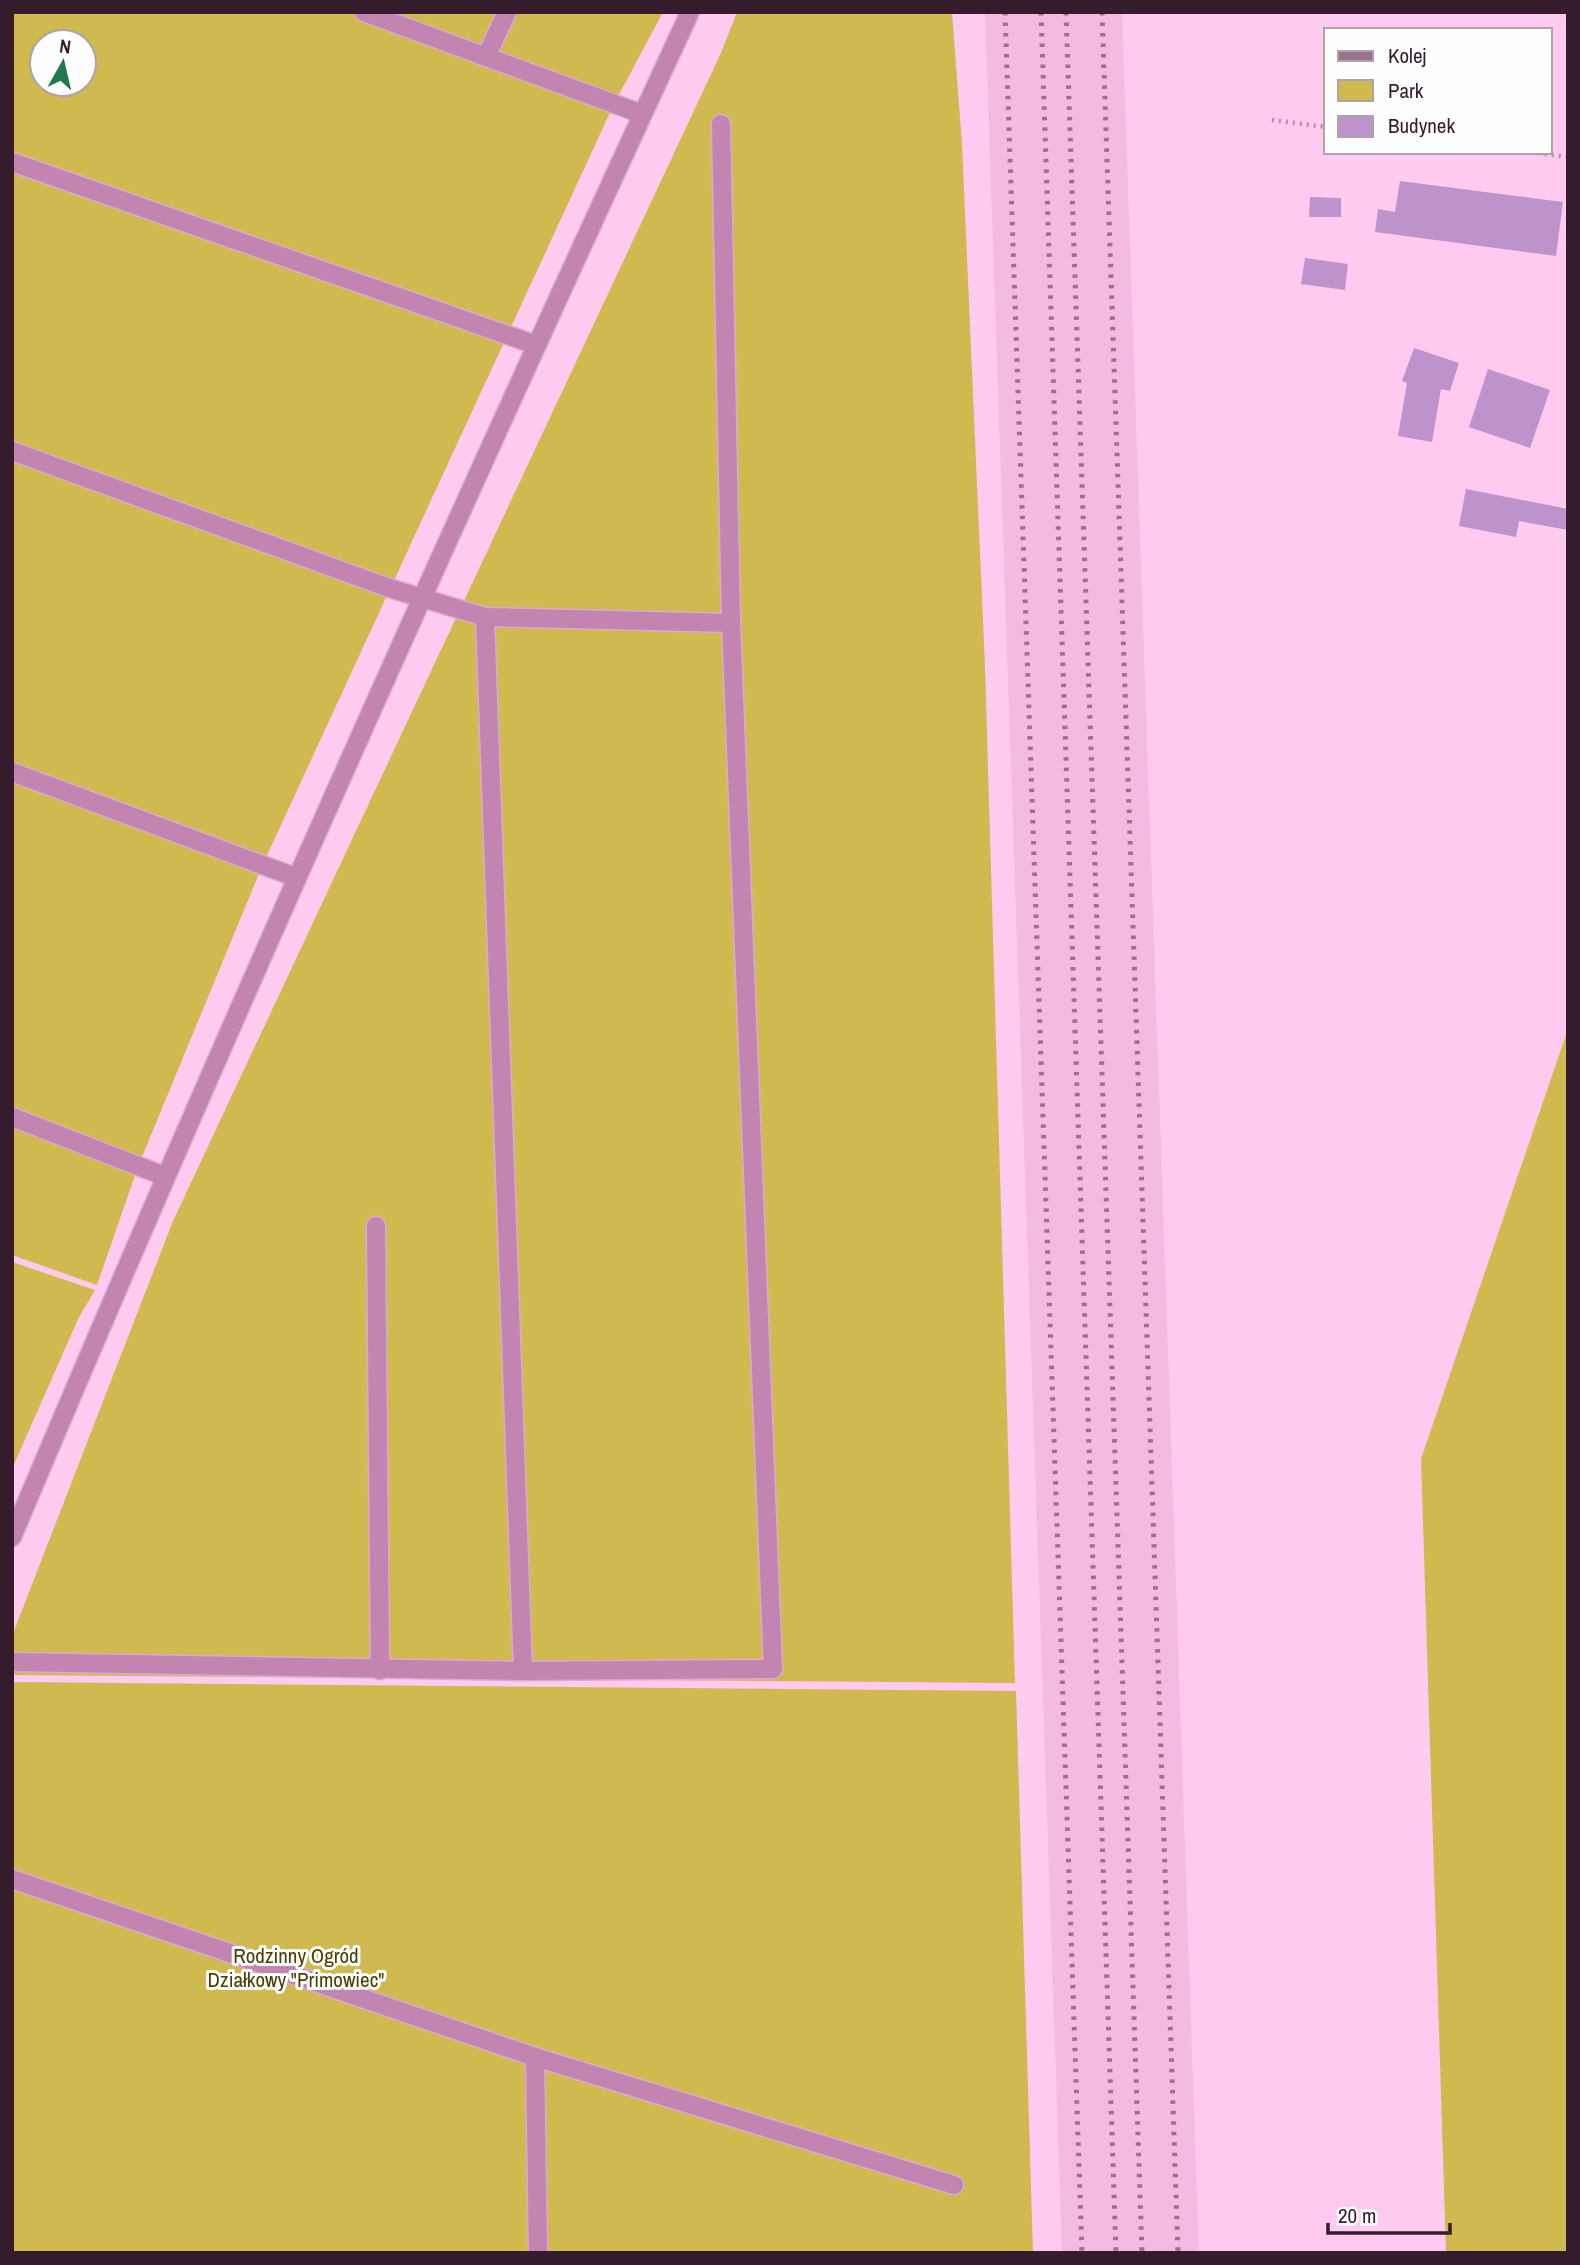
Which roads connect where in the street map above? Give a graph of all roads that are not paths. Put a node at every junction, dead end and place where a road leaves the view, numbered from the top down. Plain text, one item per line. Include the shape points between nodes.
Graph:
1 (365, 12) edge
2 (508, 12) edge
3 (690, 12) edge
4 (486, 57) junction
5 (642, 114) junction
6 (721, 124) dead end
7 (12, 162) edge
8 (536, 345) junction
9 (12, 451) edge
10 (419, 598) junction
11 (485, 617) junction
12 (731, 623) junction
13 (12, 772) edge
14 (295, 877) junction
15 (12, 1117) edge
16 (164, 1176) junction
17 (376, 1226) dead end
18 (12, 1537) edge
19 (12, 1662) edge
20 (380, 1670) junction
21 (523, 1671) junction
22 (12, 1879) edge
23 (535, 2057) junction
24 (954, 2185) dead end
25 (538, 2253) edge

1 - 4 lane
2 - 4 lane
3 - 5 lane
4 - 5 lane
5 - 8 lane
6 - 12 lane
7 - 8 lane
8 - 10 lane
9 - 10 lane
10 - 11 lane
10 - 14 lane
11 - 12 lane
11 - 21 lane
12 - 21 lane via 773,1669
13 - 14 lane
14 - 16 lane
15 - 16 lane
16 - 18 lane
17 - 20 lane
19 - 20 lane
20 - 21 lane
22 - 23 lane
23 - 24 lane
23 - 25 lane

